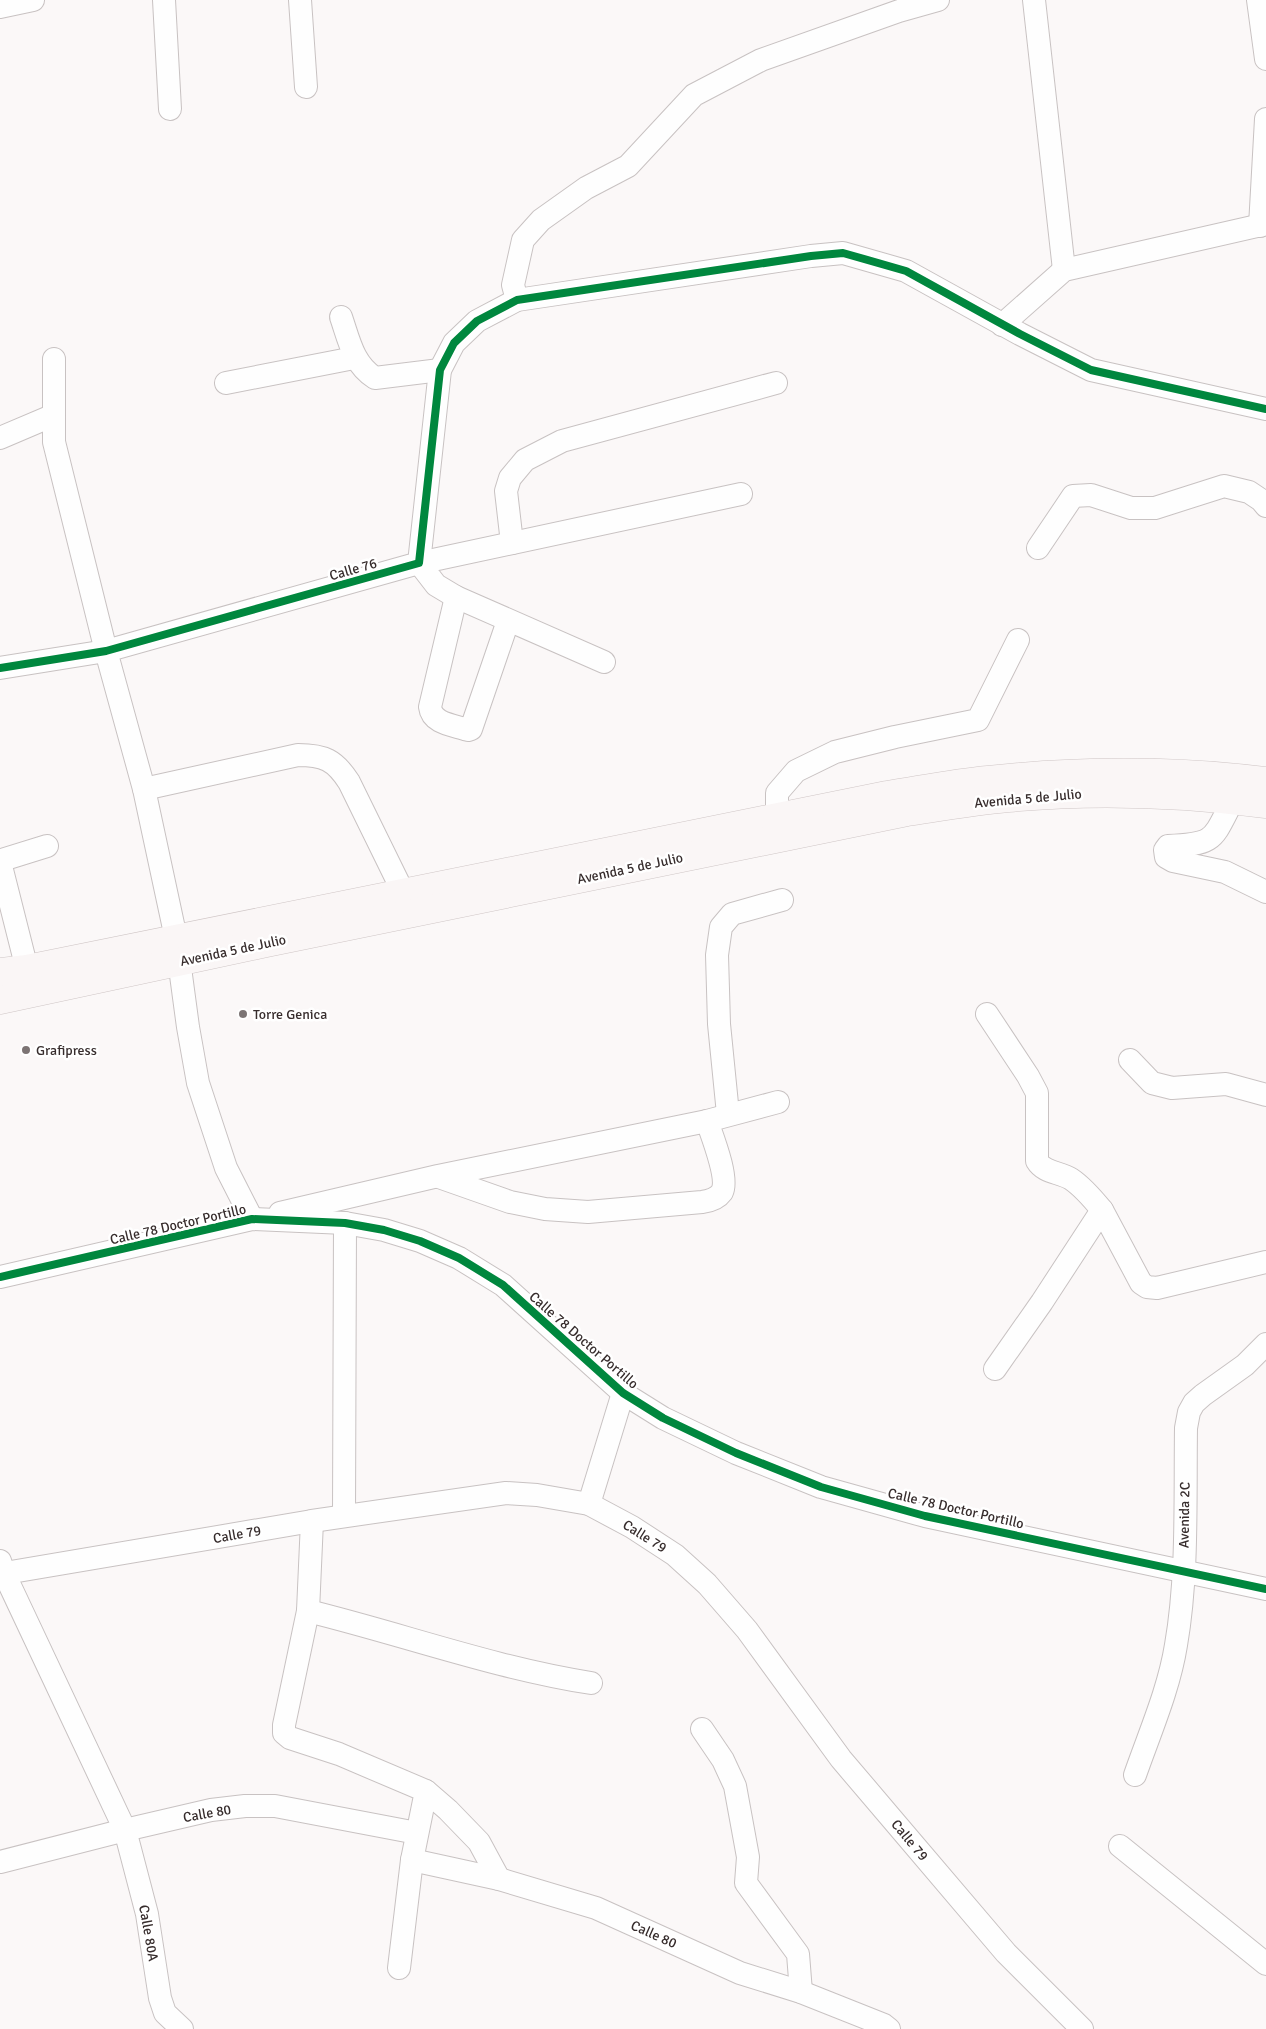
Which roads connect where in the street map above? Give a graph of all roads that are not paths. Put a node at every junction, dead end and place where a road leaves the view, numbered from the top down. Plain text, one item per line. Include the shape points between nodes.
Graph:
1 (164, 0) edge
2 (300, 0) edge
3 (938, 0) edge
4 (1034, 0) edge
5 (1258, 0) edge
6 (28, 1) edge
7 (898, 5) edge
8 (0, 8) edge
9 (1266, 59) edge
10 (306, 86) dead end
11 (170, 109) dead end
12 (1266, 119) edge
13 (1263, 225) edge
14 (1064, 270) junction
15 (517, 300) junction
16 (341, 317) dead end
17 (1002, 324) junction
18 (354, 358) junction
19 (54, 359) dead end
20 (440, 370) junction
21 (226, 383) dead end
22 (776, 383) dead end
23 (1266, 409) edge
24 (54, 415) junction
25 (0, 438) edge
26 (741, 494) dead end
27 (1266, 506) edge
28 (512, 544) junction
29 (1038, 548) dead end
30 (419, 563) junction
31 (456, 597) junction
32 (508, 621) junction
33 (1018, 640) dead end
34 (106, 651) junction
35 (604, 662) dead end
36 (0, 668) edge
37 (1266, 781) edge
38 (144, 789) junction
39 (1233, 800) junction
40 (1266, 804) edge
41 (776, 818) junction
42 (47, 846) dead end
43 (404, 892) junction
44 (1266, 892) edge
45 (782, 900) dead end
46 (177, 950) junction
47 (27, 969) junction
48 (0, 972) edge
49 (0, 1000) edge
50 (987, 1014) dead end
51 (1130, 1060) dead end
52 (1266, 1095) edge
53 (778, 1102) dead end
54 (728, 1114) junction
55 (707, 1121) junction
56 (438, 1176) junction
57 (1102, 1210) junction
58 (252, 1219) junction
59 (345, 1223) junction
60 (1266, 1262) edge
61 (0, 1277) edge
62 (1266, 1344) edge
63 (995, 1369) dead end
64 (623, 1393) junction
65 (590, 1504) junction
66 (344, 1516) junction
67 (312, 1521) junction
68 (1, 1570) edge
69 (1183, 1570) junction
70 (1266, 1588) edge
71 (308, 1611) junction
72 (591, 1683) dead end
73 (702, 1729) dead end
74 (1134, 1775) dead end
75 (426, 1791) junction
76 (125, 1830) junction
77 (417, 1833) junction
78 (1120, 1846) dead end
79 (412, 1860) junction
80 (0, 1862) edge
81 (499, 1879) junction
82 (1266, 1964) edge
83 (399, 1968) dead end
84 (801, 1992) junction
85 (182, 2029) edge
86 (889, 2029) edge
87 (1082, 2029) edge

1 - 11 street
2 - 10 street
3 - 7 street
4 - 14 street
5 - 9 street
6 - 8 street
7 - 15 street via 761,60 694,95 628,166 586,188 541,220 523,240 513,285
12 - 13 street
13 - 14 street
14 - 17 street
15 - 17 street via 843,253 906,271
15 - 20 street via 477,321 454,343
16 - 18 street
17 - 23 street via 1092,370
18 - 20 street via 375,378
18 - 21 street
19 - 24 street
20 - 30 street
22 - 28 street via 562,442 525,460 510,478 506,491
24 - 25 street
24 - 34 street via 54,442
26 - 28 street, Calle 76
27 - 29 street via 1249,492 1224,486 1155,508 1131,508 1091,495 1073,496
28 - 30 street, Calle 76
30 - 31 street via 436,585
30 - 34 street, Calle 76
31 - 32 street
31 - 32 street via 430,707 436,720 468,730 471,728
32 - 35 street
33 - 41 street via 978,720 895,737 819,759 796,771 777,794
34 - 36 street, Calle 76
34 - 38 street
37 - 41 main road, Avenida 5 de Julio via 1214,775 1093,772 997,779 887,795
38 - 43 street via 298,756 318,756 339,766
38 - 46 street
39 - 40 main road, Avenida 5 de Julio
39 - 44 street via 1215,835 1204,843 1168,846 1166,857 1225,872
39 - 46 main road, Avenida 5 de Julio via 1152,793 1088,794 1007,798 907,812
41 - 43 main road, Avenida 5 de Julio
42 - 47 street via 2,860 1,866
43 - 46 main road, Avenida 5 de Julio
45 - 54 street via 732,914 721,927 717,955 719,1024
46 - 47 main road, Avenida 5 de Julio
46 - 49 main road, Avenida 5 de Julio
46 - 58 street via 198,1083 226,1168
47 - 48 main road, Avenida 5 de Julio
50 - 57 street via 1037,1093 1037,1161 1046,1170 1071,1179
51 - 52 street via 1152,1083 1172,1088 1226,1084
53 - 54 street
54 - 55 street
55 - 56 street
55 - 56 street via 724,1176 721,1194 713,1200 588,1212 545,1209 510,1202
56 - 58 street
57 - 60 street via 1141,1283 1147,1287 1157,1288
57 - 63 street
58 - 59 street, Calle 78 Doctor Portillo
58 - 61 street, Calle 78 Doctor Portillo
59 - 64 street, Calle 78 Doctor Portillo via 420,1241 467,1262 503,1285
59 - 66 street
62 - 69 street, Avenida 2C via 1245,1365 1203,1394 1189,1412
64 - 65 street
64 - 69 street, Calle 78 Doctor Portillo via 664,1418 736,1453 821,1487 925,1516
65 - 66 street, Calle 79 via 506,1493
65 - 87 street, Calle 79 via 675,1555 707,1584 747,1630 841,1758 892,1819 1006,1953
66 - 67 street, Calle 79
67 - 68 street, Calle 79
67 - 71 street
68 - 76 street, Calle 80A
69 - 70 street, Calle 78 Doctor Portillo
69 - 74 street, Avenida 2C via 1171,1669
71 - 72 street via 550,1677
71 - 75 street via 284,1733
73 - 84 street via 736,1786 748,1857 746,1882 798,1954
75 - 77 street
75 - 81 street via 479,1842
76 - 77 street, Calle 80 via 211,1810 275,1806
76 - 80 street, Calle 80
76 - 85 street, Calle 80A via 147,1914 160,1998 165,2013
77 - 79 street
78 - 82 street
79 - 81 street, Calle 80
79 - 83 street
81 - 84 street, Calle 80 via 596,1908 740,1973
84 - 86 street, Calle 80

